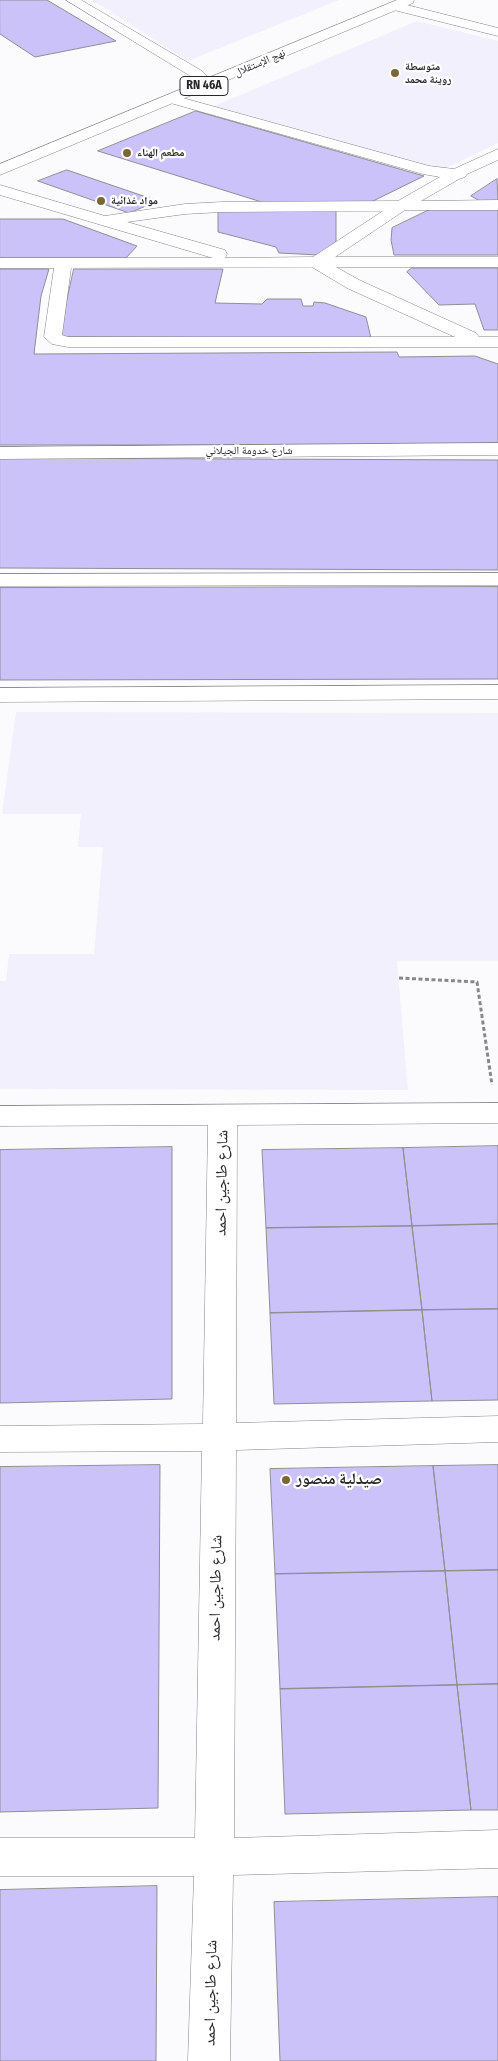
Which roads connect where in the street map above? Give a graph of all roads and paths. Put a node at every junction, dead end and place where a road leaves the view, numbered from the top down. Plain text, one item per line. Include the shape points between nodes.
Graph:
1 (72, 0) edge
2 (374, 0) edge
3 (402, 3) edge
4 (498, 32) edge
5 (197, 74) junction
6 (208, 84) junction
7 (139, 97) dead end
8 (172, 99) junction
9 (498, 154) edge
10 (0, 170) edge
11 (456, 174) junction
12 (490, 174) dead end
13 (0, 190) edge
14 (402, 205) junction
15 (498, 205) edge
16 (106, 220) junction
17 (247, 262) junction
18 (498, 262) edge
19 (0, 263) edge
20 (63, 263) junction
21 (316, 263) junction
22 (494, 344) edge
23 (498, 449) edge
24 (0, 453) edge
25 (498, 578) edge
26 (0, 580) edge
27 (498, 692) edge
28 (0, 695) edge
29 (399, 978) dead end
30 (497, 1113) edge
31 (223, 1115) junction
32 (0, 1116) edge
33 (498, 1429) edge
34 (218, 1437) junction
35 (0, 1439) edge
36 (498, 1849) edge
37 (0, 1857) edge
38 (214, 1857) junction
39 (209, 2061) edge

1 - 5 street
2 - 5 street, نهج الإستقلال / RN 46A
3 - 4 street
3 - 6 street, نهج الإستقلال / RN 46A
5 - 6 street
5 - 7 street, نهج الإستقلال / RN 46A
6 - 8 street, نهج الإستقلال / RN 46A
8 - 10 street, نهج الإستقلال / RN 46A
8 - 11 street via 428,172
9 - 11 street
11 - 12 street
11 - 14 street
13 - 16 street
14 - 15 street
14 - 16 street via 222,207
14 - 21 street
16 - 17 street
17 - 20 street
17 - 21 street
18 - 21 street
19 - 20 street
20 - 22 street via 53,336 68,342 420,340
21 - 22 street via 353,284
23 - 24 street, شارع خدومة الجيلاني
25 - 26 street
27 - 28 street
29 - 30 path via 477,982
30 - 31 street
31 - 32 street
31 - 34 street, شارع طاجين احمد
33 - 34 street
34 - 35 street
34 - 38 street, شارع طاجين احمد
36 - 38 street
37 - 38 street
38 - 39 street, شارع طاجين احمد

